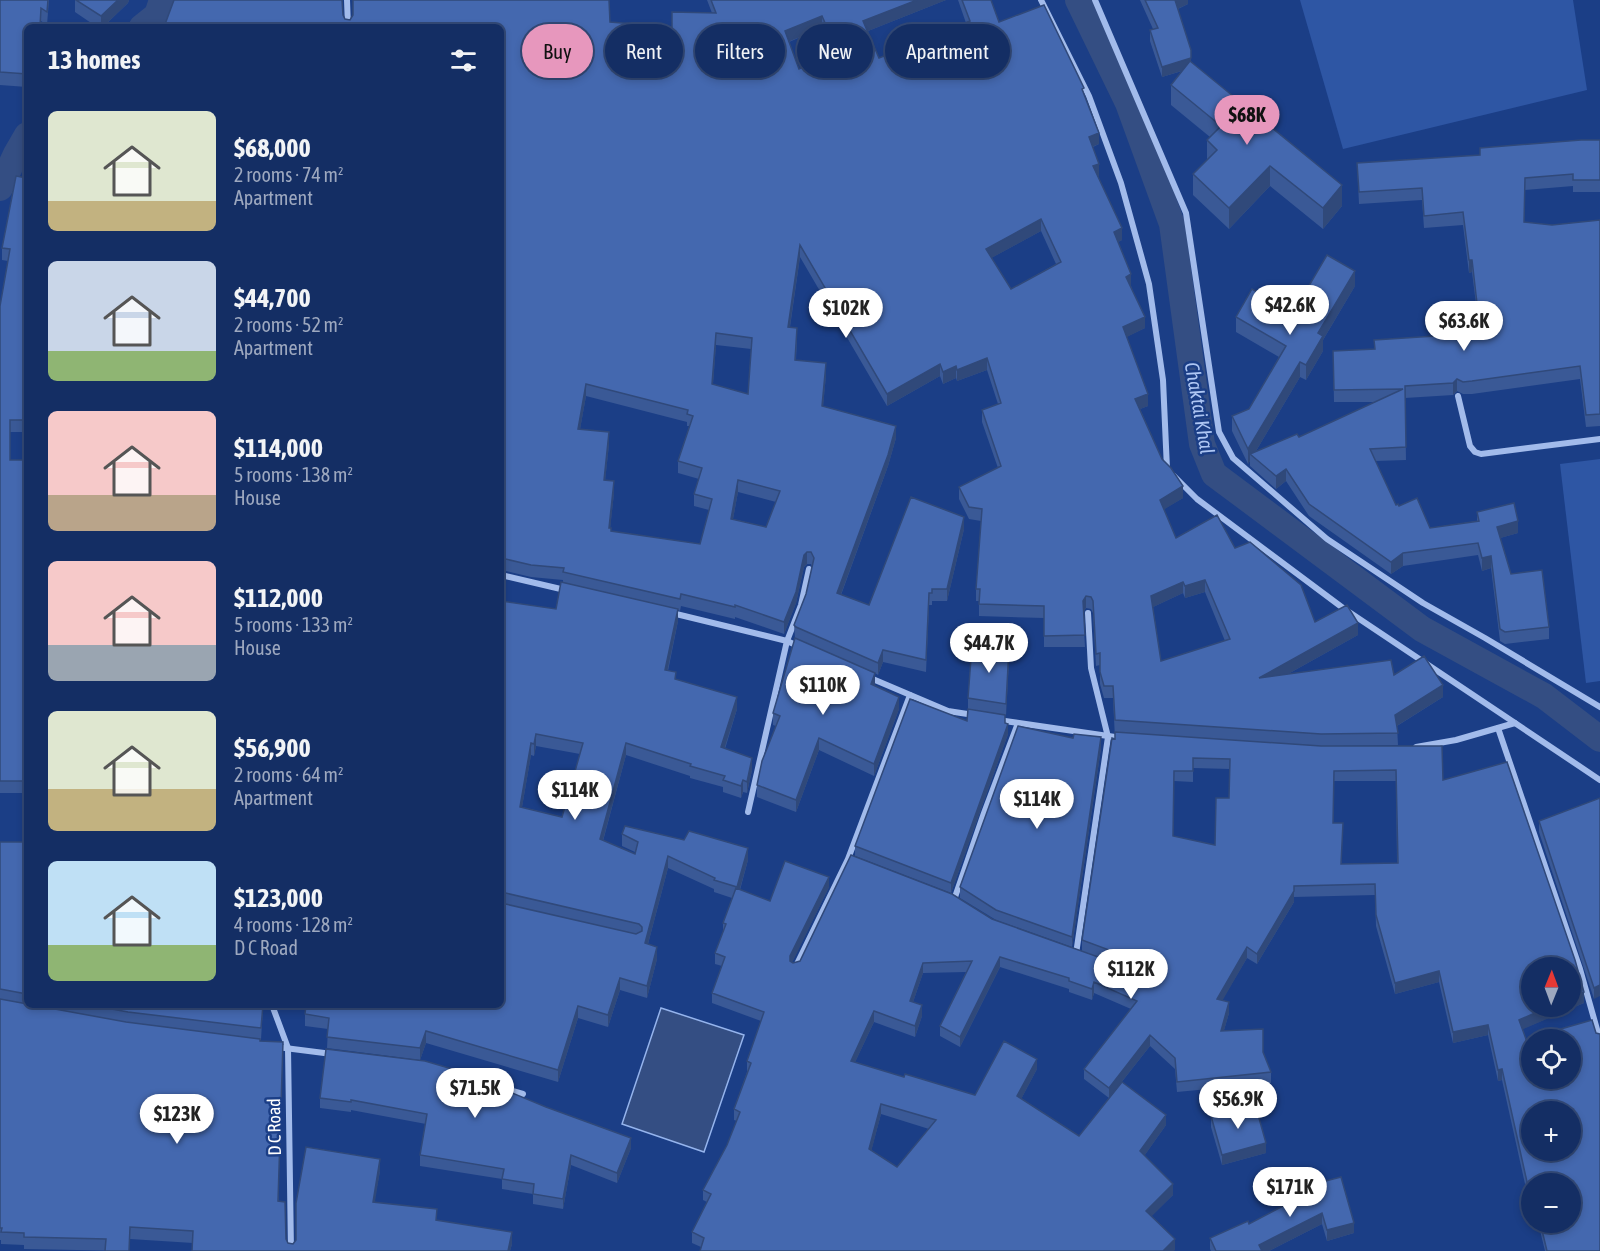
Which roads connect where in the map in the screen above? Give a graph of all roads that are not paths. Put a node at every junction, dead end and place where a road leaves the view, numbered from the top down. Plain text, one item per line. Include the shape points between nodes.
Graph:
1 (347, 0) edge
2 (1041, 0) edge
3 (1095, 0) edge
4 (348, 24) edge
5 (1458, 396) dead end
6 (1600, 440) edge
7 (809, 569) edge
8 (504, 576) edge
9 (570, 591) edge
10 (663, 611) edge
11 (1088, 613) dead end
12 (787, 641) junction
13 (807, 650) edge
14 (857, 672) edge
15 (910, 695) junction
16 (1600, 707) edge
17 (983, 717) edge
18 (995, 719) edge
19 (1018, 723) junction
20 (1515, 723) junction
21 (1498, 728) junction
22 (1108, 737) junction
23 (1130, 739) edge
24 (1410, 748) edge
25 (1600, 780) edge
26 (748, 812) dead end
27 (848, 859) junction
28 (859, 863) edge
29 (944, 896) edge
30 (954, 900) junction
31 (964, 906) edge
32 (1066, 951) edge
33 (1076, 954) junction
34 (1086, 958) edge
35 (795, 969) edge
36 (273, 1008) edge
37 (1600, 1040) edge
38 (265, 1045) edge
39 (288, 1048) junction
40 (345, 1055) edge
41 (480, 1082) edge
42 (523, 1094) dead end
43 (291, 1251) edge

1 - 4 street
2 - 20 street via 1089,96 1121,183 1149,284 1163,380 1166,467 1197,499 1343,608
3 - 16 street via 1186,213 1219,432 1233,458 1327,539 1384,578
5 - 6 street via 1470,446 1481,454
7 - 12 street
8 - 9 street
10 - 12 street
11 - 22 street via 1091,668
12 - 13 street
12 - 26 street
14 - 15 street
15 - 17 street via 948,711
15 - 27 street
18 - 19 street
19 - 22 street
19 - 30 street
20 - 21 street
20 - 25 street
21 - 24 street
21 - 37 street via 1580,969
22 - 23 street
22 - 33 street
27 - 28 street
27 - 35 street
29 - 30 street
30 - 31 street
32 - 33 street
33 - 34 street
36 - 39 street, D C Road
38 - 39 street
39 - 40 street
39 - 43 street, D C Road
41 - 42 street

